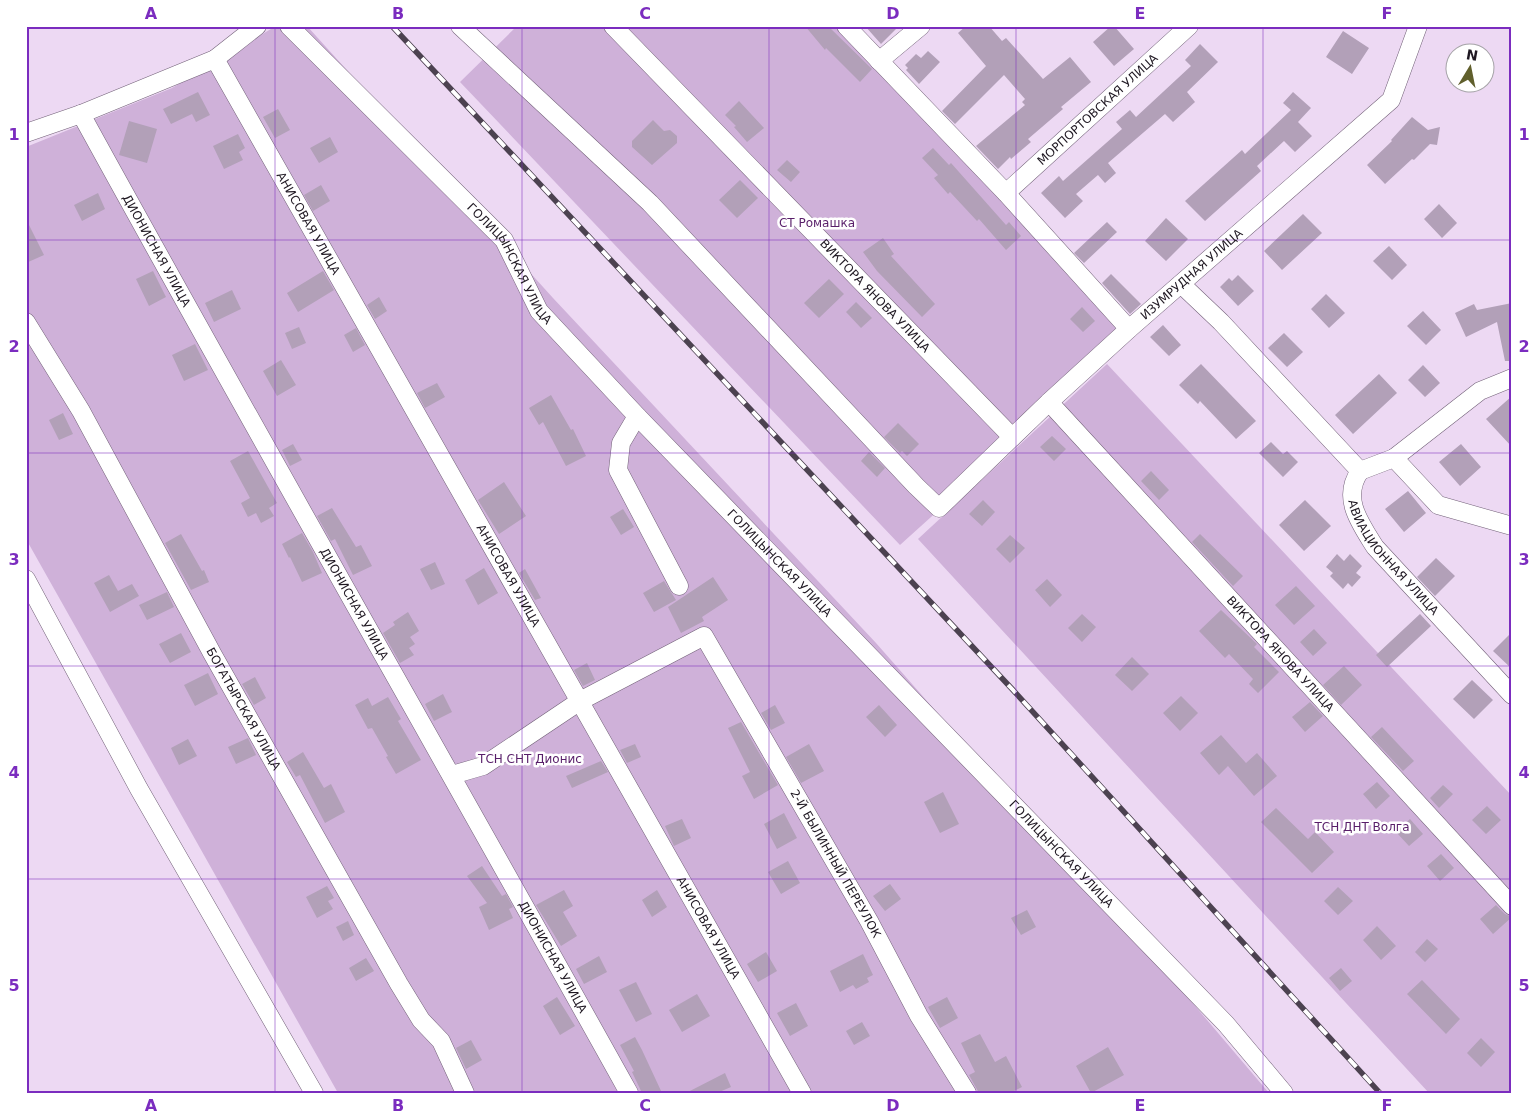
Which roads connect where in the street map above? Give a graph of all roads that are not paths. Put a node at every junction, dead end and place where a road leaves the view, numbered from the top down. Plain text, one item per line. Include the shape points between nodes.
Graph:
1 (257, 26) edge
2 (289, 26) edge
3 (460, 26) edge
4 (613, 26) edge
5 (846, 26) edge
6 (921, 26) edge
7 (1189, 26) edge
8 (1418, 26) edge
9 (215, 59) junction
10 (879, 62) junction
11 (81, 114) junction
12 (26, 133) edge
13 (1006, 193) junction
14 (1181, 284) junction
15 (26, 322) edge
16 (1129, 329) junction
17 (1512, 378) edge
18 (1049, 402) junction
19 (637, 416) junction
20 (1012, 437) junction
21 (1394, 458) junction
22 (1360, 471) junction
23 (1512, 526) edge
24 (26, 579) edge
25 (679, 586) dead end
26 (1512, 695) edge
27 (580, 701) junction
28 (452, 775) junction
29 (1512, 906) edge
30 (314, 1093) edge
31 (465, 1093) edge
32 (629, 1093) edge
33 (802, 1093) edge
34 (967, 1093) edge
35 (1284, 1093) edge

1 - 9 street
2 - 19 street, ГОЛИЦЫНСКАЯ УЛИЦА via 504,240 539,312
3 - 20 street, ИЗУМРУДНАЯ УЛИЦА via 650,203 939,508
4 - 20 street, ВИКТОРА ЯНОВА УЛИЦА
5 - 10 street
6 - 10 street
7 - 13 street, МОРПОРТОВСКАЯ УЛИЦА
8 - 14 street, ИЗУМРУДНАЯ УЛИЦА via 1391,100
9 - 11 street
9 - 27 street, АНИСОВАЯ УЛИЦА
10 - 13 street
11 - 12 street
11 - 28 street, ДИОНИСНАЯ УЛИЦА via 202,335
13 - 16 street
14 - 16 street, ИЗУМРУДНАЯ УЛИЦА
14 - 22 street via 1221,322
15 - 31 street, БОГАТЫРСКАЯ УЛИЦА via 81,411 399,984 421,1020 441,1042
16 - 18 street, ИЗУМРУДНАЯ УЛИЦА
17 - 21 street via 1480,391
18 - 20 street, ИЗУМРУДНАЯ УЛИЦА
18 - 29 street, ВИКТОРА ЯНОВА УЛИЦА
19 - 25 street via 621,443 618,470
19 - 35 street, ГОЛИЦЫНСКАЯ УЛИЦА via 1226,1024
21 - 22 street
21 - 23 street via 1438,505
22 - 26 street, АВИАЦИОННАЯ УЛИЦА via 1351,496 1359,520 1375,547
24 - 30 street via 139,789
27 - 28 street via 483,766
27 - 33 street, АНИСОВАЯ УЛИЦА
27 - 34 street, 2-Й БЫЛИННЫЙ ПЕРЕУЛОК via 704,636 869,921 919,1016
28 - 32 street, ДИОНИСНАЯ УЛИЦА

